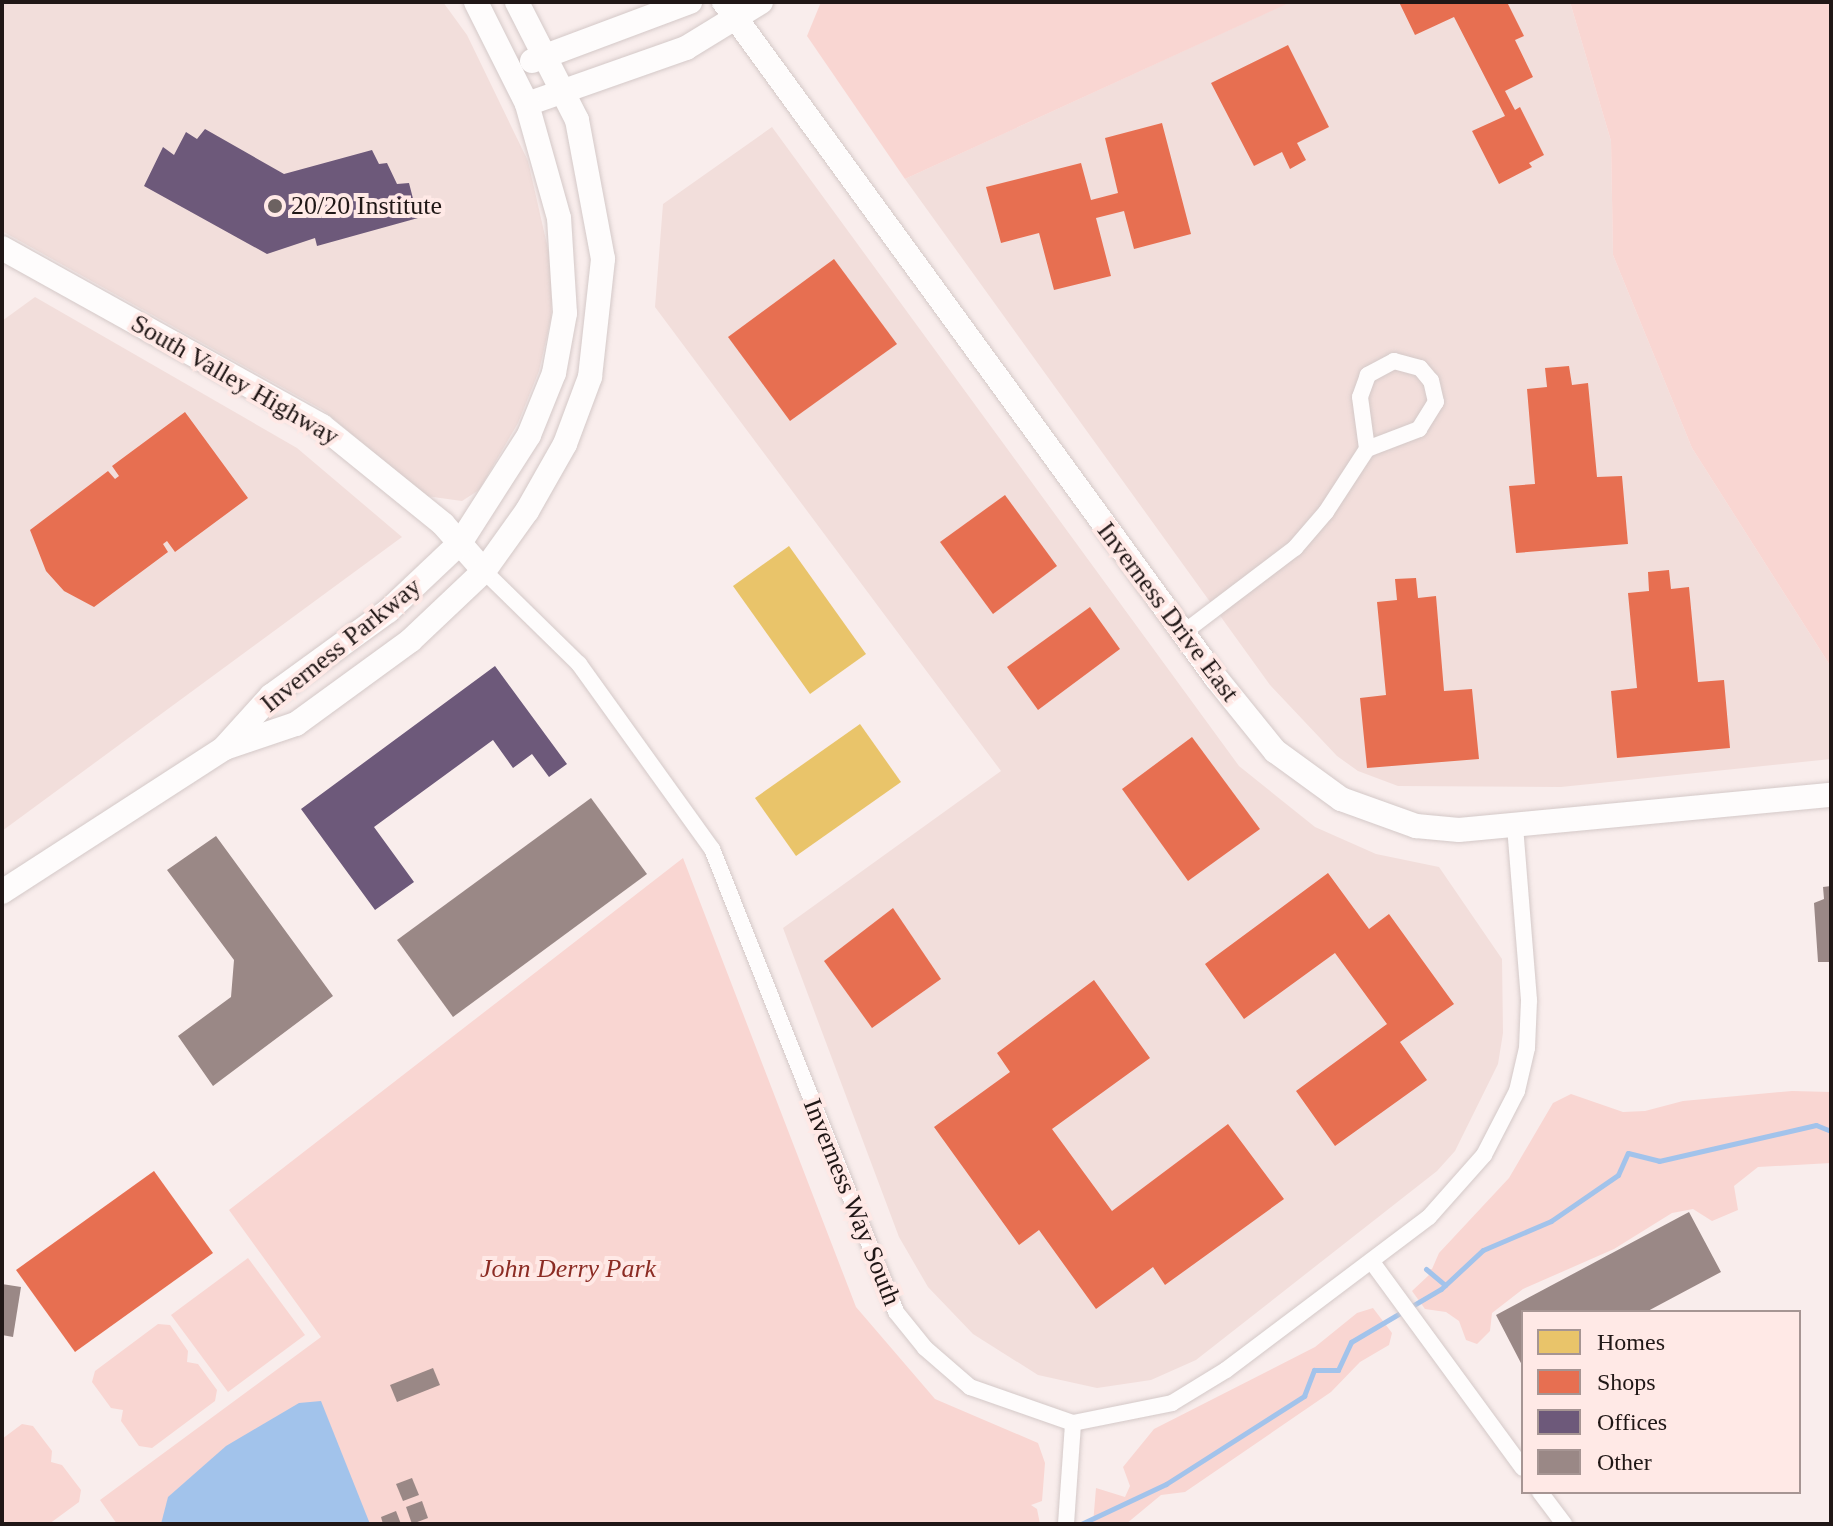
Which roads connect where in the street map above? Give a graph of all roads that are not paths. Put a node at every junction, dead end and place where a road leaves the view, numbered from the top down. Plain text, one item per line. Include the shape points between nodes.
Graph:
1 (476, 2) edge
2 (517, 2) edge
3 (690, 2) edge
4 (761, 2) edge
5 (731, 11) edge
6 (544, 55) junction
7 (511, 70) junction
8 (561, 90) junction
9 (527, 104) junction
10 (2, 248) edge
11 (1367, 449) junction
12 (460, 543) junction
13 (484, 571) junction
14 (1183, 633) junction
15 (223, 749) junction
16 (1831, 795) edge
17 (1515, 827) junction
18 (2, 892) edge
19 (1372, 1262) junction
20 (1073, 1423) junction
21 (1521, 1465) edge
22 (1542, 1494) edge
23 (1066, 1524) edge
24 (1564, 1524) edge

1 - 7 main road, Inverness Parkway
2 - 6 main road, Inverness Parkway
3 - 6 main road
4 - 5 main road
5 - 8 main road via 686,48
5 - 14 main road, Inverness Drive East
6 - 7 main road
6 - 8 main road, Inverness Parkway
7 - 9 main road, Inverness Parkway
8 - 9 main road
8 - 13 main road, Inverness Parkway via 577,120 603,259 598,335 590,377 565,444
9 - 12 main road, Inverness Parkway via 559,218 565,313 554,373 529,435
10 - 12 main road, South Valley Highway via 322,426
11 - 11 street via 1419,429 1433,413 1431,381 1420,368 1394,361 1368,375 1360,397
11 - 14 street via 1295,548
12 - 13 main road, South Valley Highway
12 - 15 main road, Inverness Parkway via 388,611 271,696
13 - 15 main road, Inverness Parkway via 411,640 296,724
13 - 20 street, Inverness Way South via 579,664 708,842 896,1312 925,1348 970,1387
14 - 17 main road, Inverness Drive East via 1275,751 1341,799 1416,826
15 - 18 main road, Inverness Parkway
16 - 17 main road, Inverness Drive East
17 - 19 street via 1529,1000 1527,1048 1517,1091 1497,1135 1460,1185
19 - 20 street via 1226,1370 1172,1403
19 - 21 street
20 - 23 street
22 - 24 street

